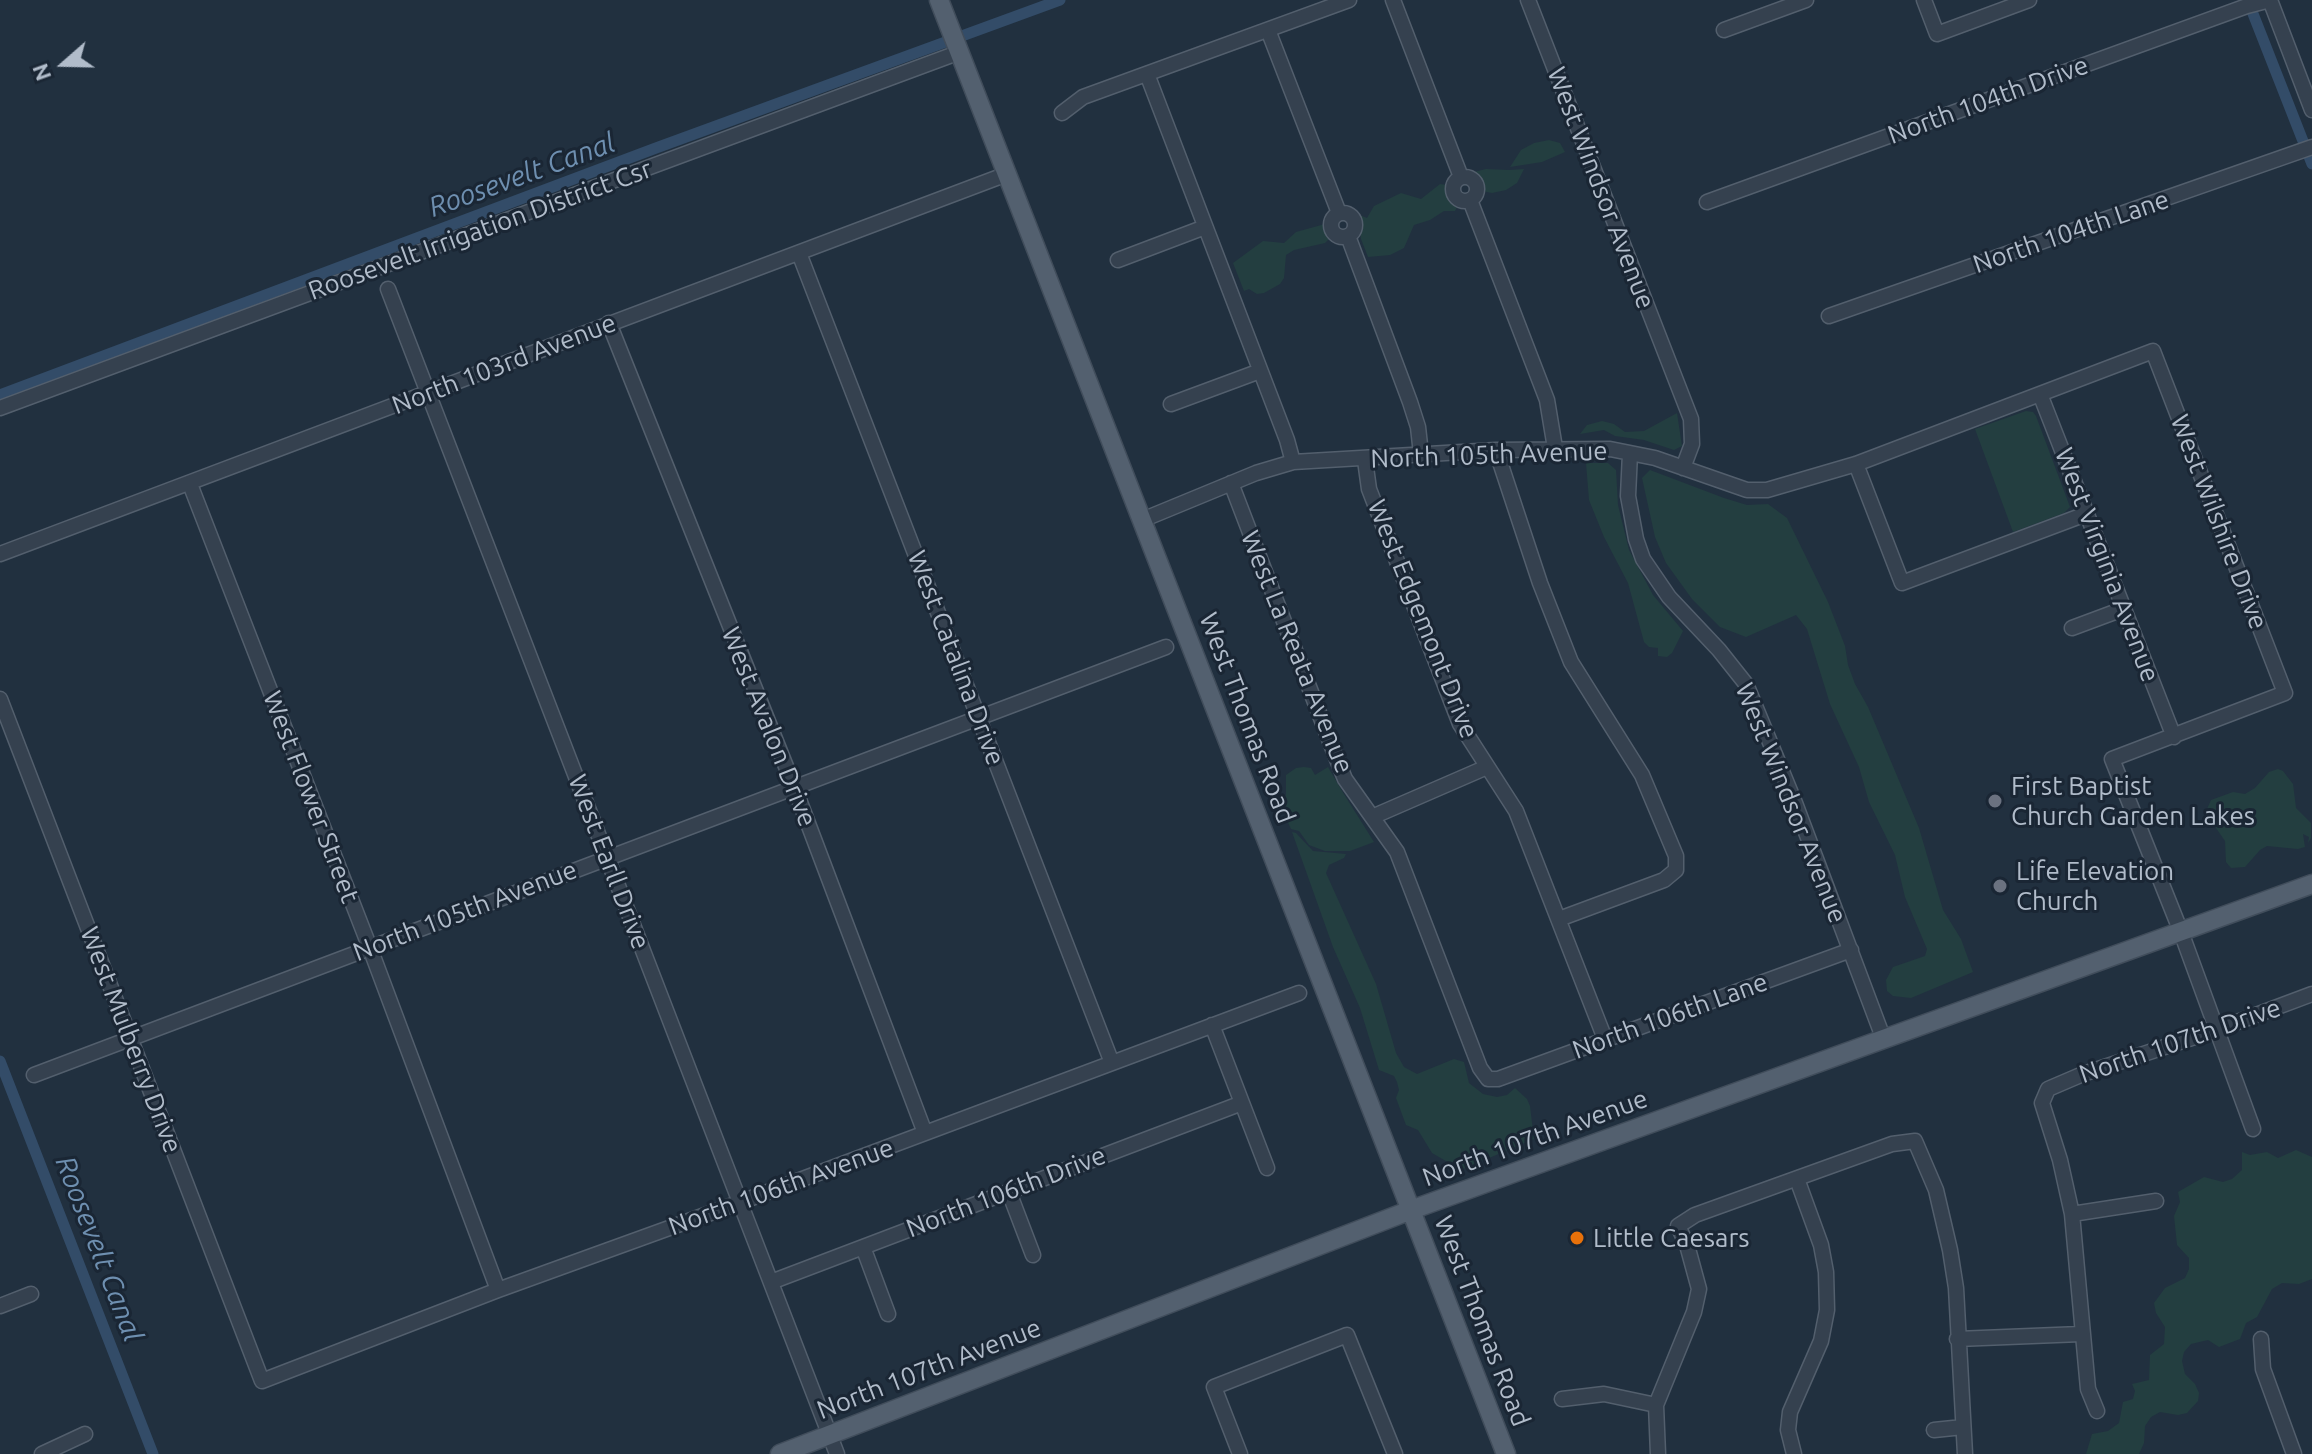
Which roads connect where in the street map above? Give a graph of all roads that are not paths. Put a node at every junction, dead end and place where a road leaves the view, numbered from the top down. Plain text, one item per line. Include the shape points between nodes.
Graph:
1 (939, 0) edge
2 (1349, 0) edge
3 (1393, 0) edge
4 (1528, 0) edge
5 (1806, 0) edge
6 (1924, 0) edge
7 (2029, 0) edge
8 (2270, 0) edge
9 (1268, 30) junction
10 (1724, 30) dead end
11 (960, 52) junction
12 (1147, 74) junction
13 (2312, 110) edge
14 (1062, 113) dead end
15 (2308, 149) edge
16 (1007, 174) junction
17 (1707, 202) dead end
18 (1205, 227) junction
19 (799, 253) junction
20 (1118, 260) dead end
21 (388, 289) dead end
22 (1829, 316) dead end
23 (609, 323) junction
24 (2153, 351) joint
25 (1260, 371) junction
26 (428, 394) junction
27 (2040, 394) junction
28 (1171, 404) dead end
29 (0, 408) edge
30 (1555, 448) junction
31 (1496, 450) junction
32 (1630, 453) junction
33 (1421, 454) junction
34 (1365, 460) junction
35 (1293, 462) junction
36 (1856, 464) junction
37 (1683, 468) junction
38 (1231, 483) junction
39 (190, 484) junction
40 (2086, 514) junction
41 (1142, 520) junction
42 (0, 554) edge
43 (2123, 609) junction
44 (2072, 628) dead end
45 (1166, 647) dead end
46 (0, 699) edge
47 (979, 718) junction
48 (2174, 737) junction
49 (1487, 767) junction
50 (795, 789) junction
51 (1372, 817) junction
52 (607, 857) junction
53 (2312, 884) edge
54 (1559, 919) junction
55 (2181, 932) junction
56 (370, 948) junction
57 (1851, 950) junction
58 (1299, 993) dead end
59 (2312, 994) edge
60 (1212, 1025) junction
61 (2216, 1030) junction
62 (129, 1037) junction
63 (1605, 1039) junction
64 (1884, 1040) junction
65 (1112, 1063) junction
66 (34, 1075) dead end
67 (1488, 1079) joint
68 (1242, 1103) junction
69 (2253, 1129) dead end
70 (925, 1133) junction
71 (1267, 1168) dead end
72 (1797, 1179) junction
73 (1009, 1192) junction
74 (2156, 1201) dead end
75 (741, 1202) junction
76 (1411, 1210) junction
77 (2072, 1214) junction
78 (863, 1247) junction
79 (1033, 1255) dead end
80 (771, 1282) junction
81 (498, 1290) junction
82 (31, 1294) dead end
83 (0, 1306) edge
84 (888, 1314) dead end
85 (2081, 1334) junction
86 (1957, 1339) junction
87 (2261, 1339) dead end
88 (262, 1381) joint
89 (1562, 1399) dead end
90 (1656, 1405) junction
91 (2097, 1411) dead end
92 (1963, 1427) junction
93 (1934, 1430) dead end
94 (85, 1434) dead end
95 (830, 1435) junction
96 (42, 1454) edge
97 (780, 1454) edge
98 (837, 1454) edge
99 (1240, 1454) edge
100 (1395, 1454) edge
101 (1506, 1454) edge
102 (1658, 1454) edge
103 (1794, 1454) edge
104 (1965, 1454) edge
105 (2294, 1454) edge

1 - 11 main road, West Thomas Road
2 - 9 street
3 - 30 street via 1461,177 1473,179 1477,186 1470,200 1547,400
4 - 37 street, West Windsor Avenue via 1691,419 1692,444
5 - 10 street
6 - 7 street via 1937,34
8 - 13 street
8 - 17 street, North 104th Drive
9 - 12 street
9 - 33 street via 1339,213 1355,220 1348,236 1410,402
11 - 16 main road, West Thomas Road
11 - 29 street, Roosevelt Irrigation District Csr
12 - 14 street via 1083,97
12 - 18 street
15 - 22 street, North 104th Lane
16 - 19 street, North 103rd Avenue
16 - 41 main road, West Thomas Road
18 - 20 street
18 - 25 street
19 - 23 street, North 103rd Avenue
19 - 47 street, West Catalina Drive
21 - 26 street, West Earll Drive
23 - 26 street, North 103rd Avenue
23 - 50 street, West Avalon Drive
24 - 27 street, North 105th Avenue
24 - 48 street, West Wilshire Drive via 2285,693
25 - 28 street
25 - 35 street
26 - 39 street, North 103rd Avenue
26 - 52 street, West Earll Drive
27 - 36 street, North 105th Avenue
27 - 40 street, West Virginia Avenue
30 - 31 street, North 105th Avenue
30 - 32 street, North 105th Avenue
31 - 33 street, North 105th Avenue
31 - 54 street via 1571,662 1642,775 1676,856 1676,870 1664,880
32 - 37 street, North 105th Avenue
32 - 57 street, West Windsor Avenue via 1628,496 1643,559 1669,597 1746,684
33 - 34 street, North 105th Avenue
34 - 35 street, North 105th Avenue
34 - 49 street, West Edgemont Drive via 1369,489 1460,724
35 - 38 street, North 105th Avenue
36 - 37 street, North 105th Avenue via 1767,490 1737,487
36 - 40 street via 1902,583
38 - 41 street, North 105th Avenue
38 - 51 street, West La Reata Avenue via 1345,779
39 - 42 street, North 103rd Avenue
39 - 56 street, West Flower Street
40 - 43 street, West Virginia Avenue
41 - 76 main road, West Thomas Road
43 - 44 street
43 - 48 street, West Virginia Avenue
45 - 47 street, North 105th Avenue
46 - 62 street, West Mulberry Drive
47 - 50 street, North 105th Avenue
47 - 65 street, West Catalina Drive
48 - 55 street via 2112,759
49 - 51 street
49 - 54 street, West Edgemont Drive via 1516,811
50 - 52 street, North 105th Avenue
50 - 70 street, West Avalon Drive
51 - 67 street, West La Reata Avenue via 1397,852
52 - 56 street, North 105th Avenue
52 - 75 street, West Earll Drive
53 - 55 main road, North 107th Avenue
54 - 63 street, West Edgemont Drive
55 - 61 street
55 - 64 main road, North 107th Avenue
56 - 62 street, North 105th Avenue
56 - 81 street, West Flower Street
57 - 63 street, North 106th Lane
57 - 64 street, West Windsor Avenue
58 - 60 street, North 106th Avenue
59 - 61 street, North 107th Drive
60 - 65 street, North 106th Avenue
60 - 68 street
61 - 69 street
61 - 77 street, North 107th Drive via 2048,1089 2042,1103
62 - 66 street, North 105th Avenue
62 - 88 street, West Mulberry Drive
63 - 67 street, North 106th Lane
64 - 76 main road, North 107th Avenue
65 - 70 street, North 106th Avenue
68 - 71 street
68 - 73 street, North 106th Drive
70 - 75 street, North 106th Avenue
72 - 86 street via 1892,1144 1915,1141 1945,1220 1956,1288
72 - 90 street via 1678,1226 1699,1289
72 - 103 street via 1821,1245 1827,1310 1821,1341 1790,1412
73 - 78 street, North 106th Drive
73 - 79 street
74 - 77 street
75 - 80 street, West Earll Drive
75 - 81 street, North 106th Avenue
76 - 95 main road, North 107th Avenue
76 - 101 main road, West Thomas Road
77 - 85 street
78 - 80 street, North 106th Drive
78 - 84 street
80 - 95 street, West Earll Drive
81 - 88 street, North 106th Avenue
82 - 83 street
85 - 86 street
85 - 91 street via 2088,1389
86 - 92 street
87 - 105 street via 2263,1369
89 - 90 street via 1604,1394
90 - 102 street
92 - 93 street
92 - 104 street
94 - 96 street
95 - 97 main road, North 107th Avenue
95 - 98 street, West Earll Drive
99 - 100 street via 1214,1387 1347,1335

